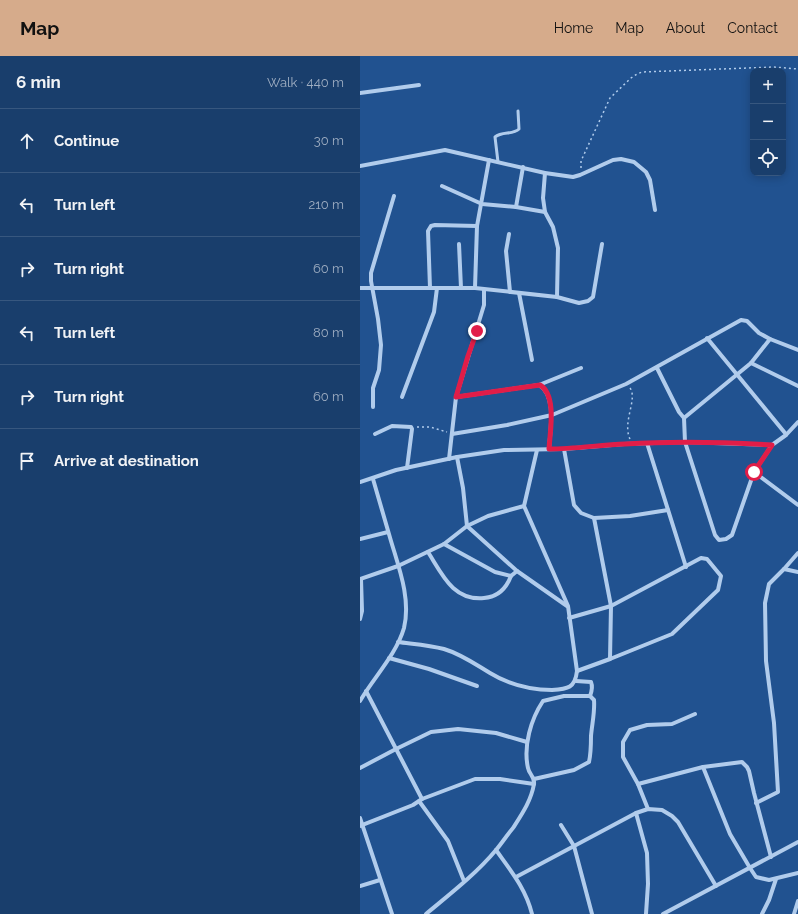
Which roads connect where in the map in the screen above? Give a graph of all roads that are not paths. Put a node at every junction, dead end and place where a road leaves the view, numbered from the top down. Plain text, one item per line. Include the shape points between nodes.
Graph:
1 (419, 85) dead end
2 (360, 93) edge
3 (518, 111) dead end
4 (489, 160) junction
5 (498, 162) junction
6 (360, 166) edge
7 (523, 167) junction
8 (545, 173) junction
9 (442, 186) dead end
10 (394, 196) dead end
11 (482, 204) junction
12 (516, 207) junction
13 (655, 210) dead end
14 (546, 212) junction
15 (477, 226) junction
16 (509, 234) dead end
17 (459, 244) dead end
18 (602, 244) dead end
19 (360, 288) edge
20 (372, 288) junction
21 (430, 288) junction
22 (437, 288) junction
23 (461, 288) junction
24 (475, 288) junction
25 (484, 290) junction
26 (510, 292) junction
27 (519, 293) junction
28 (557, 297) junction
29 (706, 338) junction
30 (770, 339) junction
31 (798, 350) edge
32 (532, 360) dead end
33 (751, 363) junction
34 (581, 368) dead end
35 (657, 368) junction
36 (737, 376) junction
37 (540, 385) junction
38 (798, 386) edge
39 (402, 397) dead end
40 (456, 397) junction
41 (373, 407) dead end
42 (552, 415) junction
43 (684, 418) junction
44 (798, 422) edge
45 (375, 434) dead end
46 (452, 434) junction
47 (786, 436) junction
48 (685, 442) junction
49 (647, 443) junction
50 (772, 445) junction
51 (549, 449) junction
52 (564, 449) junction
53 (537, 450) junction
54 (457, 457) junction
55 (449, 459) junction
56 (408, 468) junction
57 (754, 472) junction
58 (373, 479) junction
59 (360, 482) edge
60 (798, 505) edge
61 (524, 506) junction
62 (668, 510) junction
63 (594, 518) junction
64 (467, 526) junction
65 (388, 532) junction
66 (360, 539) edge
67 (444, 544) junction
68 (428, 552) junction
69 (798, 553) edge
70 (398, 566) junction
71 (686, 567) junction
72 (784, 569) junction
73 (517, 571) junction
74 (798, 572) edge
75 (511, 576) junction
76 (361, 579) edge
77 (568, 606) junction
78 (611, 606) junction
79 (569, 618) junction
80 (360, 619) edge
81 (398, 642) junction
82 (389, 658) junction
83 (610, 659) junction
84 (577, 671) junction
85 (576, 681) junction
86 (477, 686) dead end
87 (366, 691) junction
88 (590, 696) junction
89 (360, 701) edge
90 (695, 714) dead end
91 (527, 742) junction
92 (396, 749) junction
93 (360, 768) edge
94 (703, 768) junction
95 (534, 779) junction
96 (534, 784) junction
97 (638, 784) junction
98 (420, 800) junction
99 (756, 803) junction
100 (648, 809) junction
101 (636, 813) junction
102 (360, 818) edge
103 (560, 825) dead end
104 (361, 826) edge
105 (798, 842) edge
106 (574, 846) junction
107 (496, 850) junction
108 (771, 857) junction
109 (750, 868) junction
110 (798, 873) edge
111 (516, 877) junction
112 (776, 879) junction
113 (380, 880) junction
114 (464, 881) junction
115 (360, 886) edge
116 (716, 886) junction
117 (798, 902) edge
118 (392, 914) edge
119 (426, 914) edge
120 (532, 914) edge
121 (592, 914) edge
122 (646, 914) edge
123 (664, 914) edge
124 (762, 914) edge
125 (794, 914) edge

1 - 2 street
3 - 5 lane via 519,129 495,137
4 - 5 street
4 - 6 street via 445,150
4 - 11 street
5 - 7 street
7 - 8 street
7 - 12 street
8 - 13 street via 573,177 613,160 634,162 646,172 650,180
8 - 14 street via 543,198
9 - 11 street
10 - 20 street via 371,273
11 - 12 street
11 - 15 street
12 - 14 street
14 - 28 street via 558,248
15 - 21 street via 431,226 428,231
15 - 24 street
16 - 26 street via 506,251
17 - 23 street
18 - 28 street via 593,297 579,303
19 - 20 street
20 - 21 street
20 - 41 street via 381,345
21 - 22 street
22 - 23 street
22 - 39 street via 434,312
23 - 24 street
24 - 25 street
25 - 26 street
25 - 40 street via 484,305
26 - 27 street
27 - 28 street
27 - 32 street
29 - 30 street via 744,320
29 - 35 street
29 - 36 street
30 - 31 street
30 - 33 street
33 - 36 street
33 - 38 street
34 - 37 street
35 - 42 street
35 - 43 street
36 - 43 street
36 - 47 street
37 - 40 street
37 - 42 street via 547,392
40 - 46 street
42 - 46 street
42 - 51 street
43 - 48 street
44 - 47 street
45 - 56 street via 392,426 411,427
46 - 55 street
47 - 50 street
48 - 49 street
48 - 50 street
48 - 57 street via 715,535 719,540 726,539 732,534
49 - 52 street
49 - 62 street
50 - 57 street
51 - 52 street
51 - 53 street
52 - 63 street via 574,505 581,513
53 - 54 street via 504,450
53 - 61 street
54 - 55 street
54 - 64 street
55 - 56 street
56 - 58 street
57 - 60 street
58 - 59 street
58 - 65 street
61 - 64 street via 488,516
61 - 77 street
62 - 63 street
62 - 71 street
63 - 78 street
64 - 67 street
64 - 73 street
65 - 66 street
65 - 70 street
67 - 68 street
67 - 75 street via 495,572
68 - 70 street
68 - 75 street via 446,581 463,595 474,599 491,598 502,592
69 - 72 street
70 - 76 street
70 - 81 street via 407,610
71 - 78 street
71 - 83 street via 701,558 707,559 721,576 718,590 672,634
72 - 74 street
72 - 99 street via 769,584 765,603 766,661 774,723 778,792
73 - 75 street
73 - 77 street
76 - 80 street
77 - 79 street
78 - 79 street
78 - 83 street
79 - 84 street
81 - 82 street
81 - 85 street via 444,649 518,685 541,690 564,689
82 - 86 street
82 - 87 street
83 - 84 street
84 - 85 street
85 - 88 street via 591,682
87 - 89 street
87 - 92 street
88 - 91 street via 564,696 543,701 536,711
88 - 95 street via 594,700 595,714 589,762 574,770
90 - 97 street via 672,724 647,725 630,730 623,742 623,757
91 - 92 street via 496,733 458,729 431,732
91 - 95 street via 528,769
92 - 93 street
92 - 98 street
94 - 97 street
94 - 99 street via 742,762 749,771
94 - 109 street via 730,834
95 - 96 street
96 - 98 street via 500,779 475,779
96 - 107 street via 519,819
97 - 100 street
98 - 104 street
98 - 114 street via 448,841
99 - 108 street
100 - 101 street
100 - 116 street via 662,810 678,822
101 - 106 street
101 - 122 street via 647,853
102 - 104 street
103 - 106 street
104 - 113 street
105 - 108 street
106 - 111 street
106 - 121 street
107 - 111 street
107 - 114 street
108 - 109 street
109 - 112 street via 756,877
109 - 116 street
110 - 112 street
111 - 120 street via 528,899
112 - 124 street
113 - 115 street
113 - 118 street
114 - 119 street
116 - 123 street
117 - 125 street

